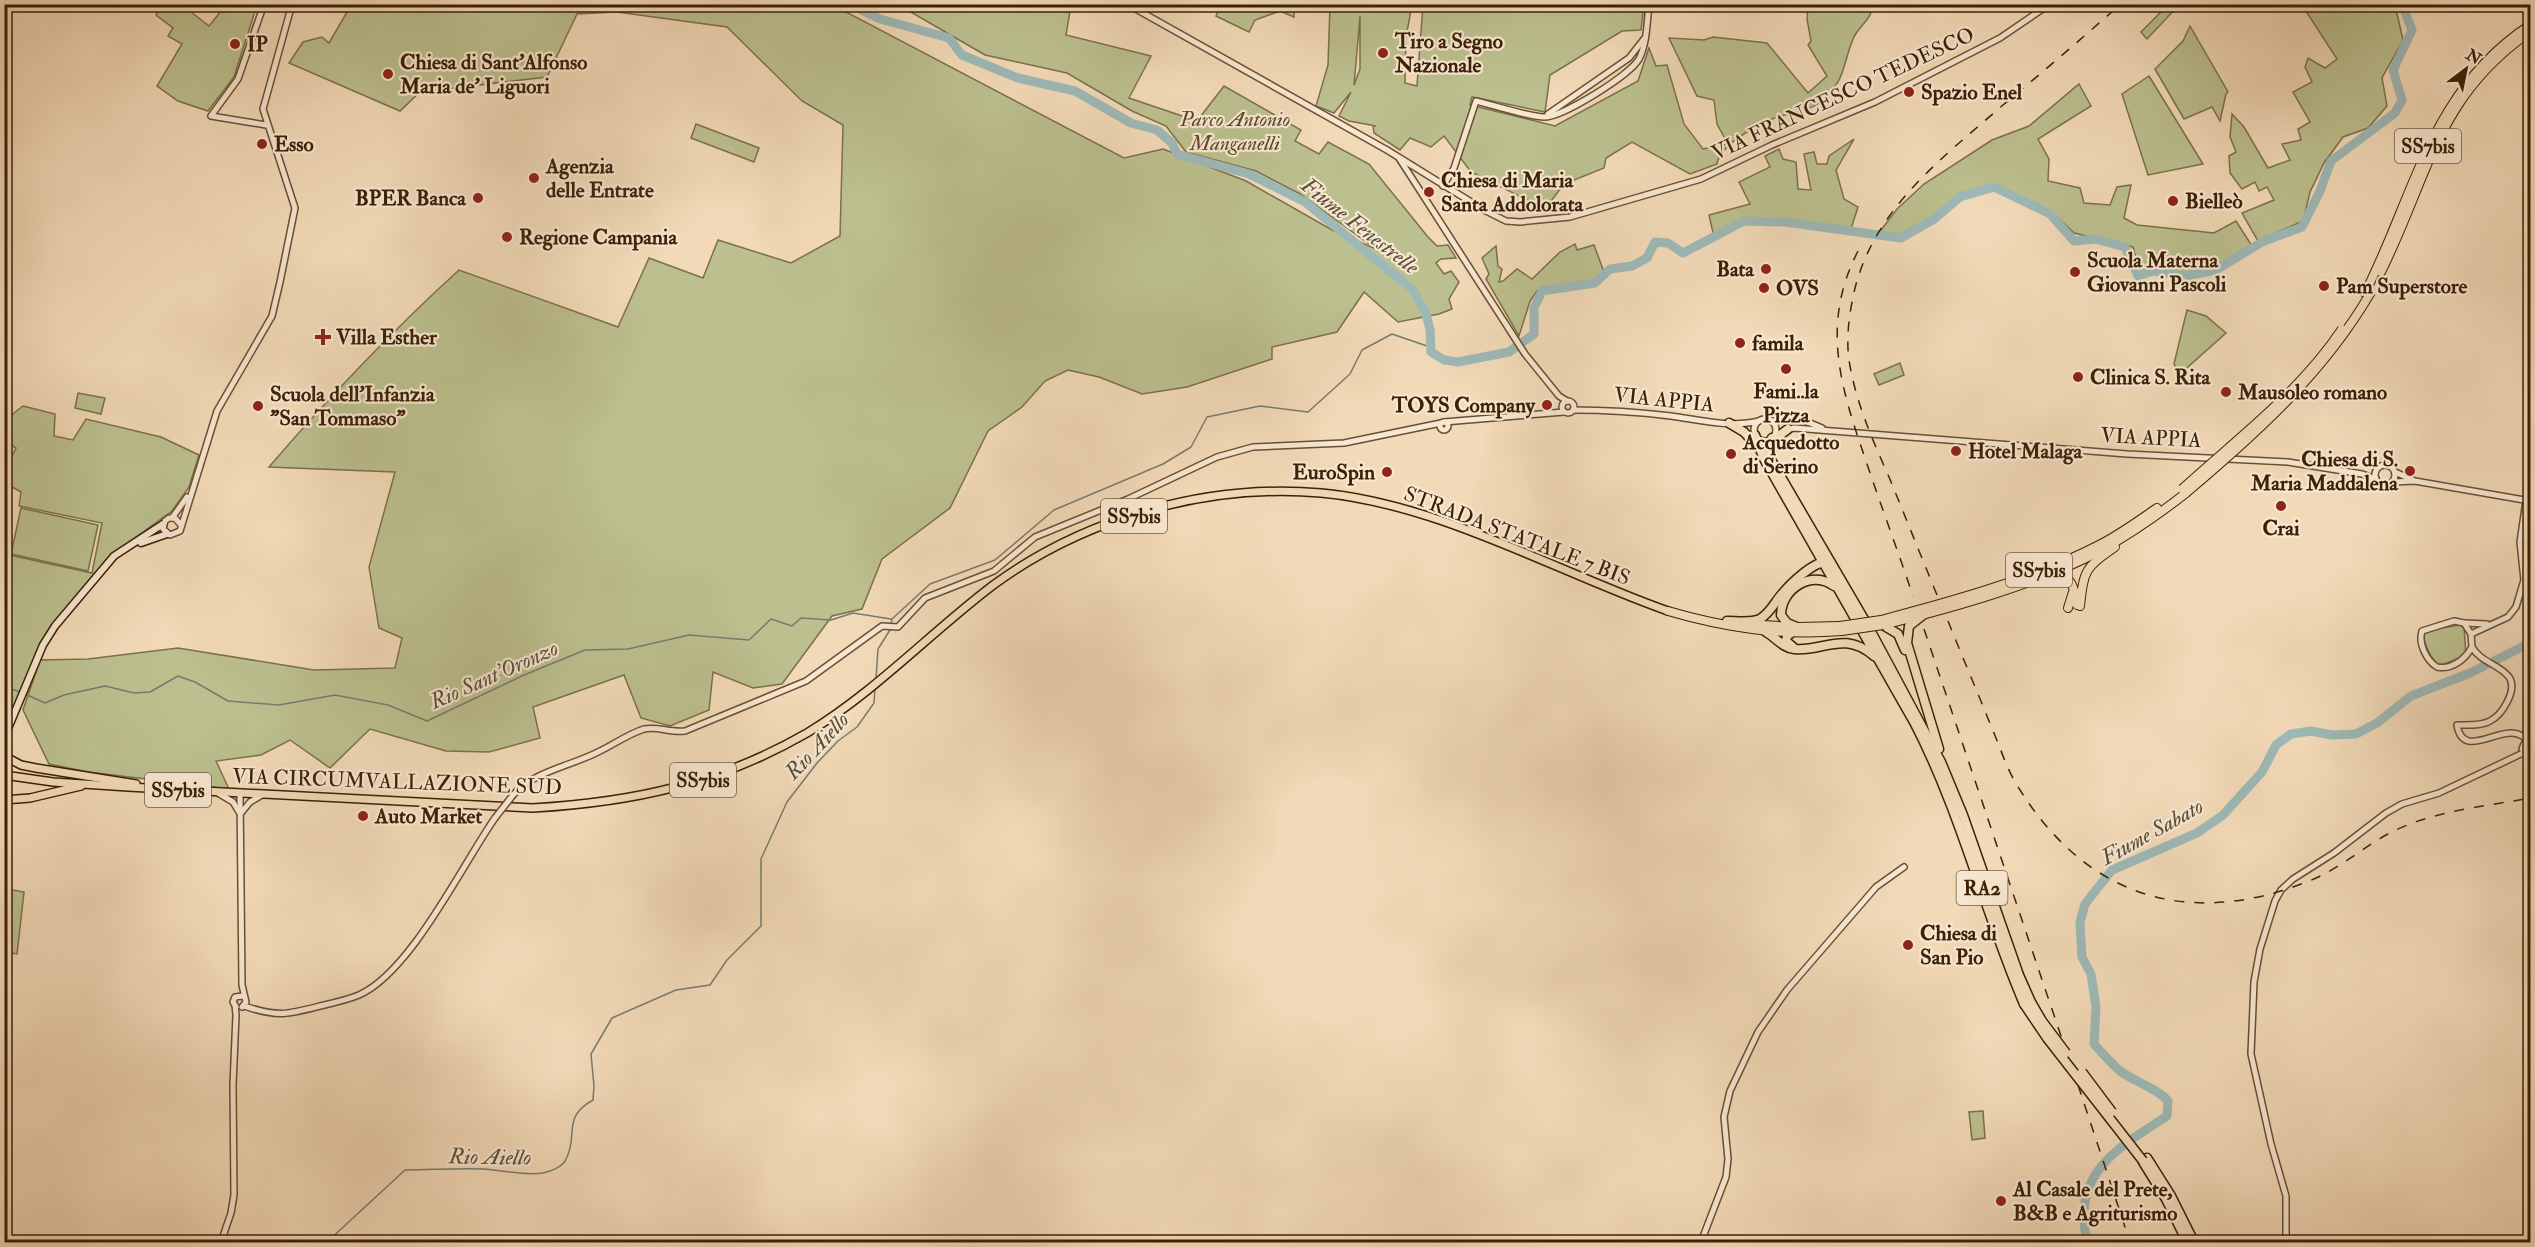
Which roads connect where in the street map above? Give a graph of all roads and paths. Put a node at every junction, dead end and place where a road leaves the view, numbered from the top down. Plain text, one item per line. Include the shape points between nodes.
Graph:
1 (264, 4) edge
2 (292, 4) edge
3 (1127, 4) edge
4 (1649, 4) edge
5 (2050, 4) edge
6 (2530, 26) edge
7 (2530, 32) edge
8 (1645, 38) junction
9 (1544, 117) junction
10 (267, 125) junction
11 (1398, 157) junction
12 (1443, 186) junction
13 (2368, 293) junction
14 (1559, 396) junction
15 (1571, 405) junction
16 (1562, 409) junction
17 (1759, 421) junction
18 (1770, 421) junction
19 (1729, 423) junction
20 (1739, 424) junction
21 (1788, 429) junction
22 (1829, 431) junction
23 (1755, 434) junction
24 (1773, 437) junction
25 (1761, 453) junction
26 (1775, 466) junction
27 (2377, 469) junction
28 (2395, 472) junction
29 (2362, 474) junction
30 (2376, 479) junction
31 (2415, 481) junction
32 (2393, 482) junction
33 (192, 490) junction
34 (2184, 491) junction
35 (2528, 501) edge
36 (172, 518) junction
37 (163, 524) junction
38 (181, 525) junction
39 (167, 534) junction
40 (2127, 536) junction
41 (1812, 542) junction
42 (132, 546) junction
43 (1822, 562) junction
44 (1807, 570) junction
45 (2032, 579) junction
46 (2074, 588) junction
47 (1839, 591) junction
48 (2068, 608) dead end
49 (1858, 609) junction
50 (1668, 611) joint
51 (1923, 615) junction
52 (1882, 622) junction
53 (2464, 623) junction
54 (1727, 624) junction
55 (2492, 624) junction
56 (1859, 626) junction
57 (1794, 630) junction
58 (1766, 632) junction
59 (2471, 634) junction
60 (1848, 643) junction
61 (2472, 647) junction
62 (1800, 648) junction
63 (2479, 657) junction
64 (2464, 659) junction
65 (1879, 661) junction
66 (1898, 683) junction
67 (871, 689) joint
68 (4, 738) edge
69 (2527, 747) edge
70 (4, 756) edge
71 (1941, 762) junction
72 (4, 763) edge
73 (36, 768) junction
74 (4, 775) edge
75 (94, 784) junction
76 (159, 789) junction
77 (213, 791) junction
78 (240, 793) junction
79 (262, 795) junction
80 (4, 800) edge
81 (240, 815) junction
82 (1904, 867) dead end
83 (241, 1002) junction
84 (2028, 1003) junction
85 (2145, 1160) junction
86 (221, 1242) edge
87 (1701, 1242) edge
88 (2187, 1242) edge
89 (2194, 1242) edge
90 (2286, 1242) edge

1 - 10 street via 238,79 211,116
2 - 10 street via 266,92 263,109
3 - 11 street, VIA FRANCESCO TEDESCO
4 - 8 street
5 - 12 street, VIA FRANCESCO TEDESCO via 2000,38 1875,102 1701,179 1570,216 1520,222 1496,217
6 - 13 highway, SS7bis via 2481,66 2448,108 2426,151
7 - 13 highway, SS7bis via 2495,59 2454,110 2433,149 2389,256
8 - 9 street via 1629,58
8 - 9 street via 1636,63 1617,79 1572,108
9 - 12 street via 1476,101 1454,168
10 - 33 street via 295,208 280,282 272,316 217,411
11 - 12 street, VIA FRANCESCO TEDESCO
11 - 14 street via 1525,354
13 - 34 highway, SS7bis, bridge via 2302,379
14 - 15 street
14 - 16 street
15 - 16 street
15 - 16 street, VIA APPIA via 1570,413
15 - 19 street, VIA APPIA
16 - 83 street, bridge via 1556,413 1455,420 1344,443 1253,447 1217,457 1035,537 994,571 925,598 898,627 882,626 806,681 684,731 647,728 633,733 521,786 495,818 427,926 398,964 360,994 275,1015
17 - 18 street, VIA APPIA
17 - 20 street, VIA APPIA
17 - 23 street
18 - 22 street, VIA APPIA via 1803,420
18 - 24 street via 1776,430
19 - 20 street, VIA APPIA
19 - 25 highway via 1744,432
20 - 23 street, VIA APPIA
21 - 22 street, VIA APPIA
21 - 24 street
21 - 26 highway via 1773,446
22 - 29 street, VIA APPIA via 2288,462
23 - 24 street, VIA APPIA via 1764,441
23 - 25 highway
24 - 26 highway via 1769,454
25 - 41 highway, RA2
26 - 49 highway, RA2
27 - 28 street via 2388,465
27 - 29 street, VIA APPIA
27 - 30 street
28 - 31 street
28 - 32 street
29 - 30 street, VIA APPIA
30 - 32 street via 2382,485
31 - 32 street
31 - 35 street
33 - 36 street
33 - 38 street
34 - 40 highway, SS7bis
34 - 52 highway, SS7bis via 2100,545
35 - 55 street via 2520,542 2524,580 2511,615
36 - 37 street
36 - 38 street
37 - 39 street
37 - 42 main road
38 - 39 street via 178,533
39 - 42 main road
40 - 45 highway, SS7bis
40 - 46 highway via 2088,568 2079,605
41 - 43 highway, RA2
41 - 44 highway
42 - 68 main road via 114,556 55,626 43,645
43 - 44 highway
43 - 47 highway, RA2
43 - 49 highway via 1829,563
44 - 54 highway via 1762,618
45 - 46 highway via 2061,574
45 - 51 highway, SS7bis
46 - 48 highway
47 - 56 highway, RA2
47 - 57 highway via 1818,579 1794,588 1781,612
49 - 66 highway, RA2
50 - 54 highway, SS7bis
50 - 67 main road, STRADA STATALE 7 BIS / SS7bis via 1386,504 1320,493 1243,493 1168,505 1093,529 1051,548 994,585
51 - 52 highway, SS7bis
51 - 71 highway via 1909,626 1907,643
52 - 57 highway, SS7bis, bridge
52 - 66 highway via 1902,640 1914,685 1909,689
53 - 55 street
53 - 59 street
53 - 64 street via 2438,624 2424,629 2420,636 2436,667 2450,667
54 - 57 highway, SS7bis
54 - 58 highway, SS7bis
55 - 59 street
56 - 60 highway via 1856,639
56 - 65 highway, RA2
57 - 58 highway, SS7bis
57 - 62 highway via 1786,641
58 - 62 highway via 1785,646
59 - 61 street
60 - 62 highway
60 - 65 highway via 1869,651
61 - 63 street
61 - 64 street
63 - 64 street
63 - 69 street via 2508,676 2510,695 2491,721 2457,725 2458,730 2464,738 2481,741 2513,732 2524,735
65 - 84 highway, RA2 via 1928,748 1949,796
66 - 71 highway, RA2
67 - 79 main road, VIA CIRCUMVALLAZIONE SUD / SS7bis via 806,733 727,772 647,796 592,805 533,808
69 - 90 street via 2439,793 2386,813 2281,890 2262,940 2254,982 2251,1054 2286,1196
70 - 73 main road
71 - 84 highway, RA2 via 1963,814
72 - 73 main road
73 - 76 main road
74 - 75 main road, VIA CIRCUMVALLAZIONE SUD / SS7bis
75 - 76 main road, VIA CIRCUMVALLAZIONE SUD / SS7bis
75 - 80 main road
76 - 77 main road, VIA CIRCUMVALLAZIONE SUD / SS7bis
77 - 78 main road, VIA CIRCUMVALLAZIONE SUD / SS7bis
77 - 81 street via 233,802
78 - 79 main road, VIA CIRCUMVALLAZIONE SUD / SS7bis
78 - 81 street
79 - 81 street
81 - 83 street
82 - 87 street via 1876,887 1787,990 1758,1032 1730,1091 1724,1117 1726,1177
83 - 86 street via 236,1015 233,1085 234,1195
84 - 85 highway, RA2, bridge
85 - 88 highway, RA2
85 - 89 highway, RA2 via 2171,1196

